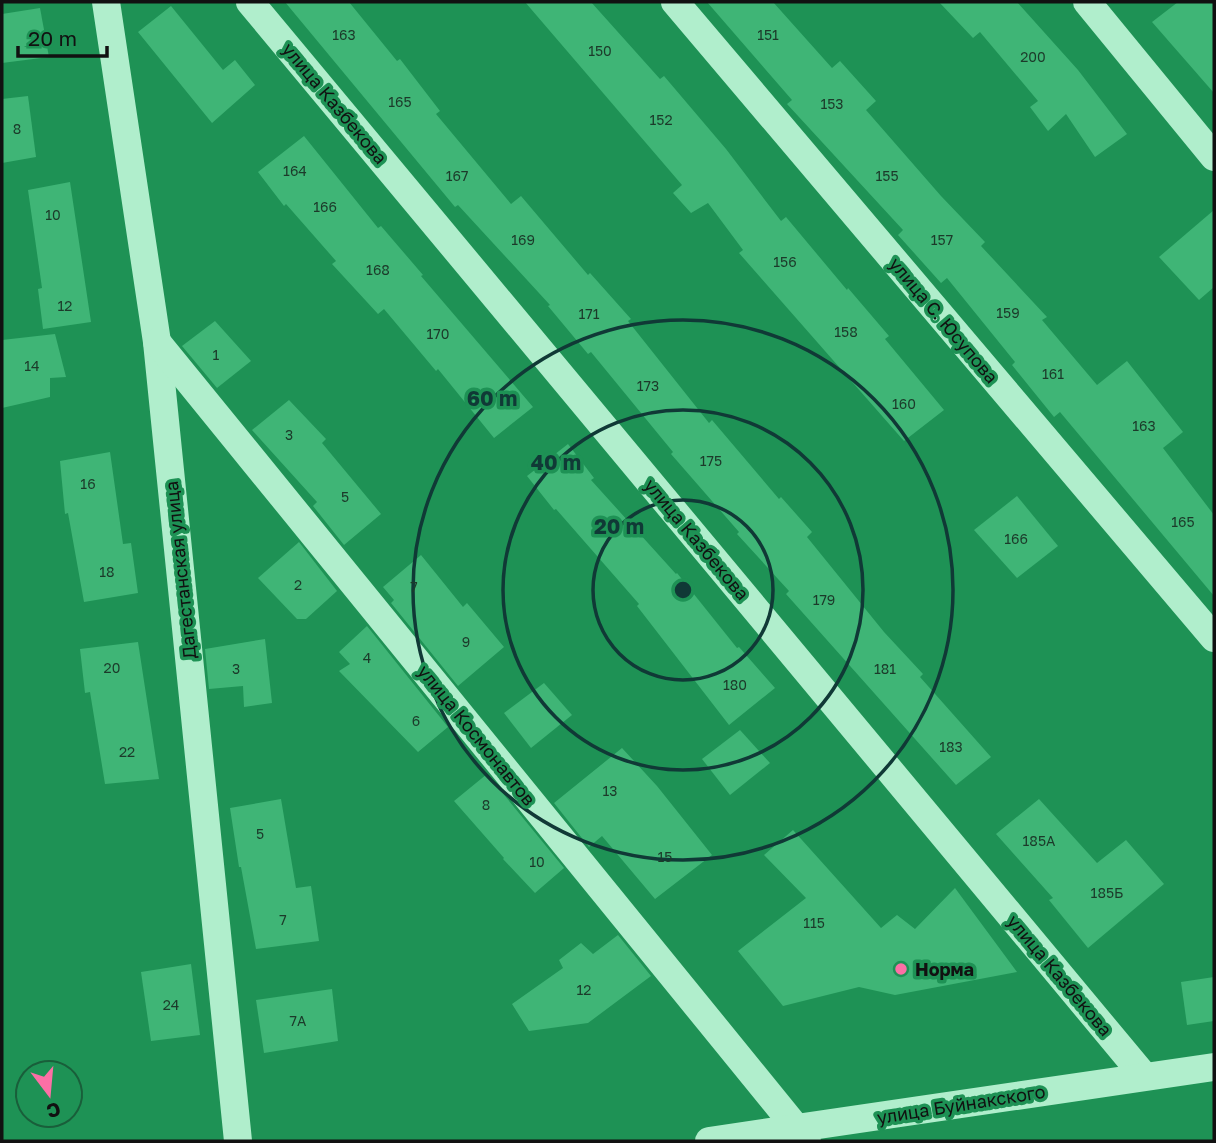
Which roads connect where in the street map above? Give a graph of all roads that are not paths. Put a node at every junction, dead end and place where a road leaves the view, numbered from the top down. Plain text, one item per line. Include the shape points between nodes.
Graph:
1 (106, 2) edge
2 (250, 2) edge
3 (675, 2) edge
4 (1087, 2) edge
5 (1214, 157) edge
6 (157, 342) junction
7 (1214, 638) edge
8 (1214, 1067) edge
9 (1144, 1076) junction
10 (802, 1135) edge
11 (238, 1141) edge
12 (709, 1141) edge

1 - 6 street, Дагестанская улица
2 - 9 street, улица Казбекова
3 - 7 street, улица С. Юсупова
4 - 5 street
6 - 10 street, улица Космонавтов
6 - 11 street, Дагестанская улица
8 - 9 street, улица Буйнакского
9 - 10 street, улица Буйнакского
10 - 12 street, улица Буйнакского

